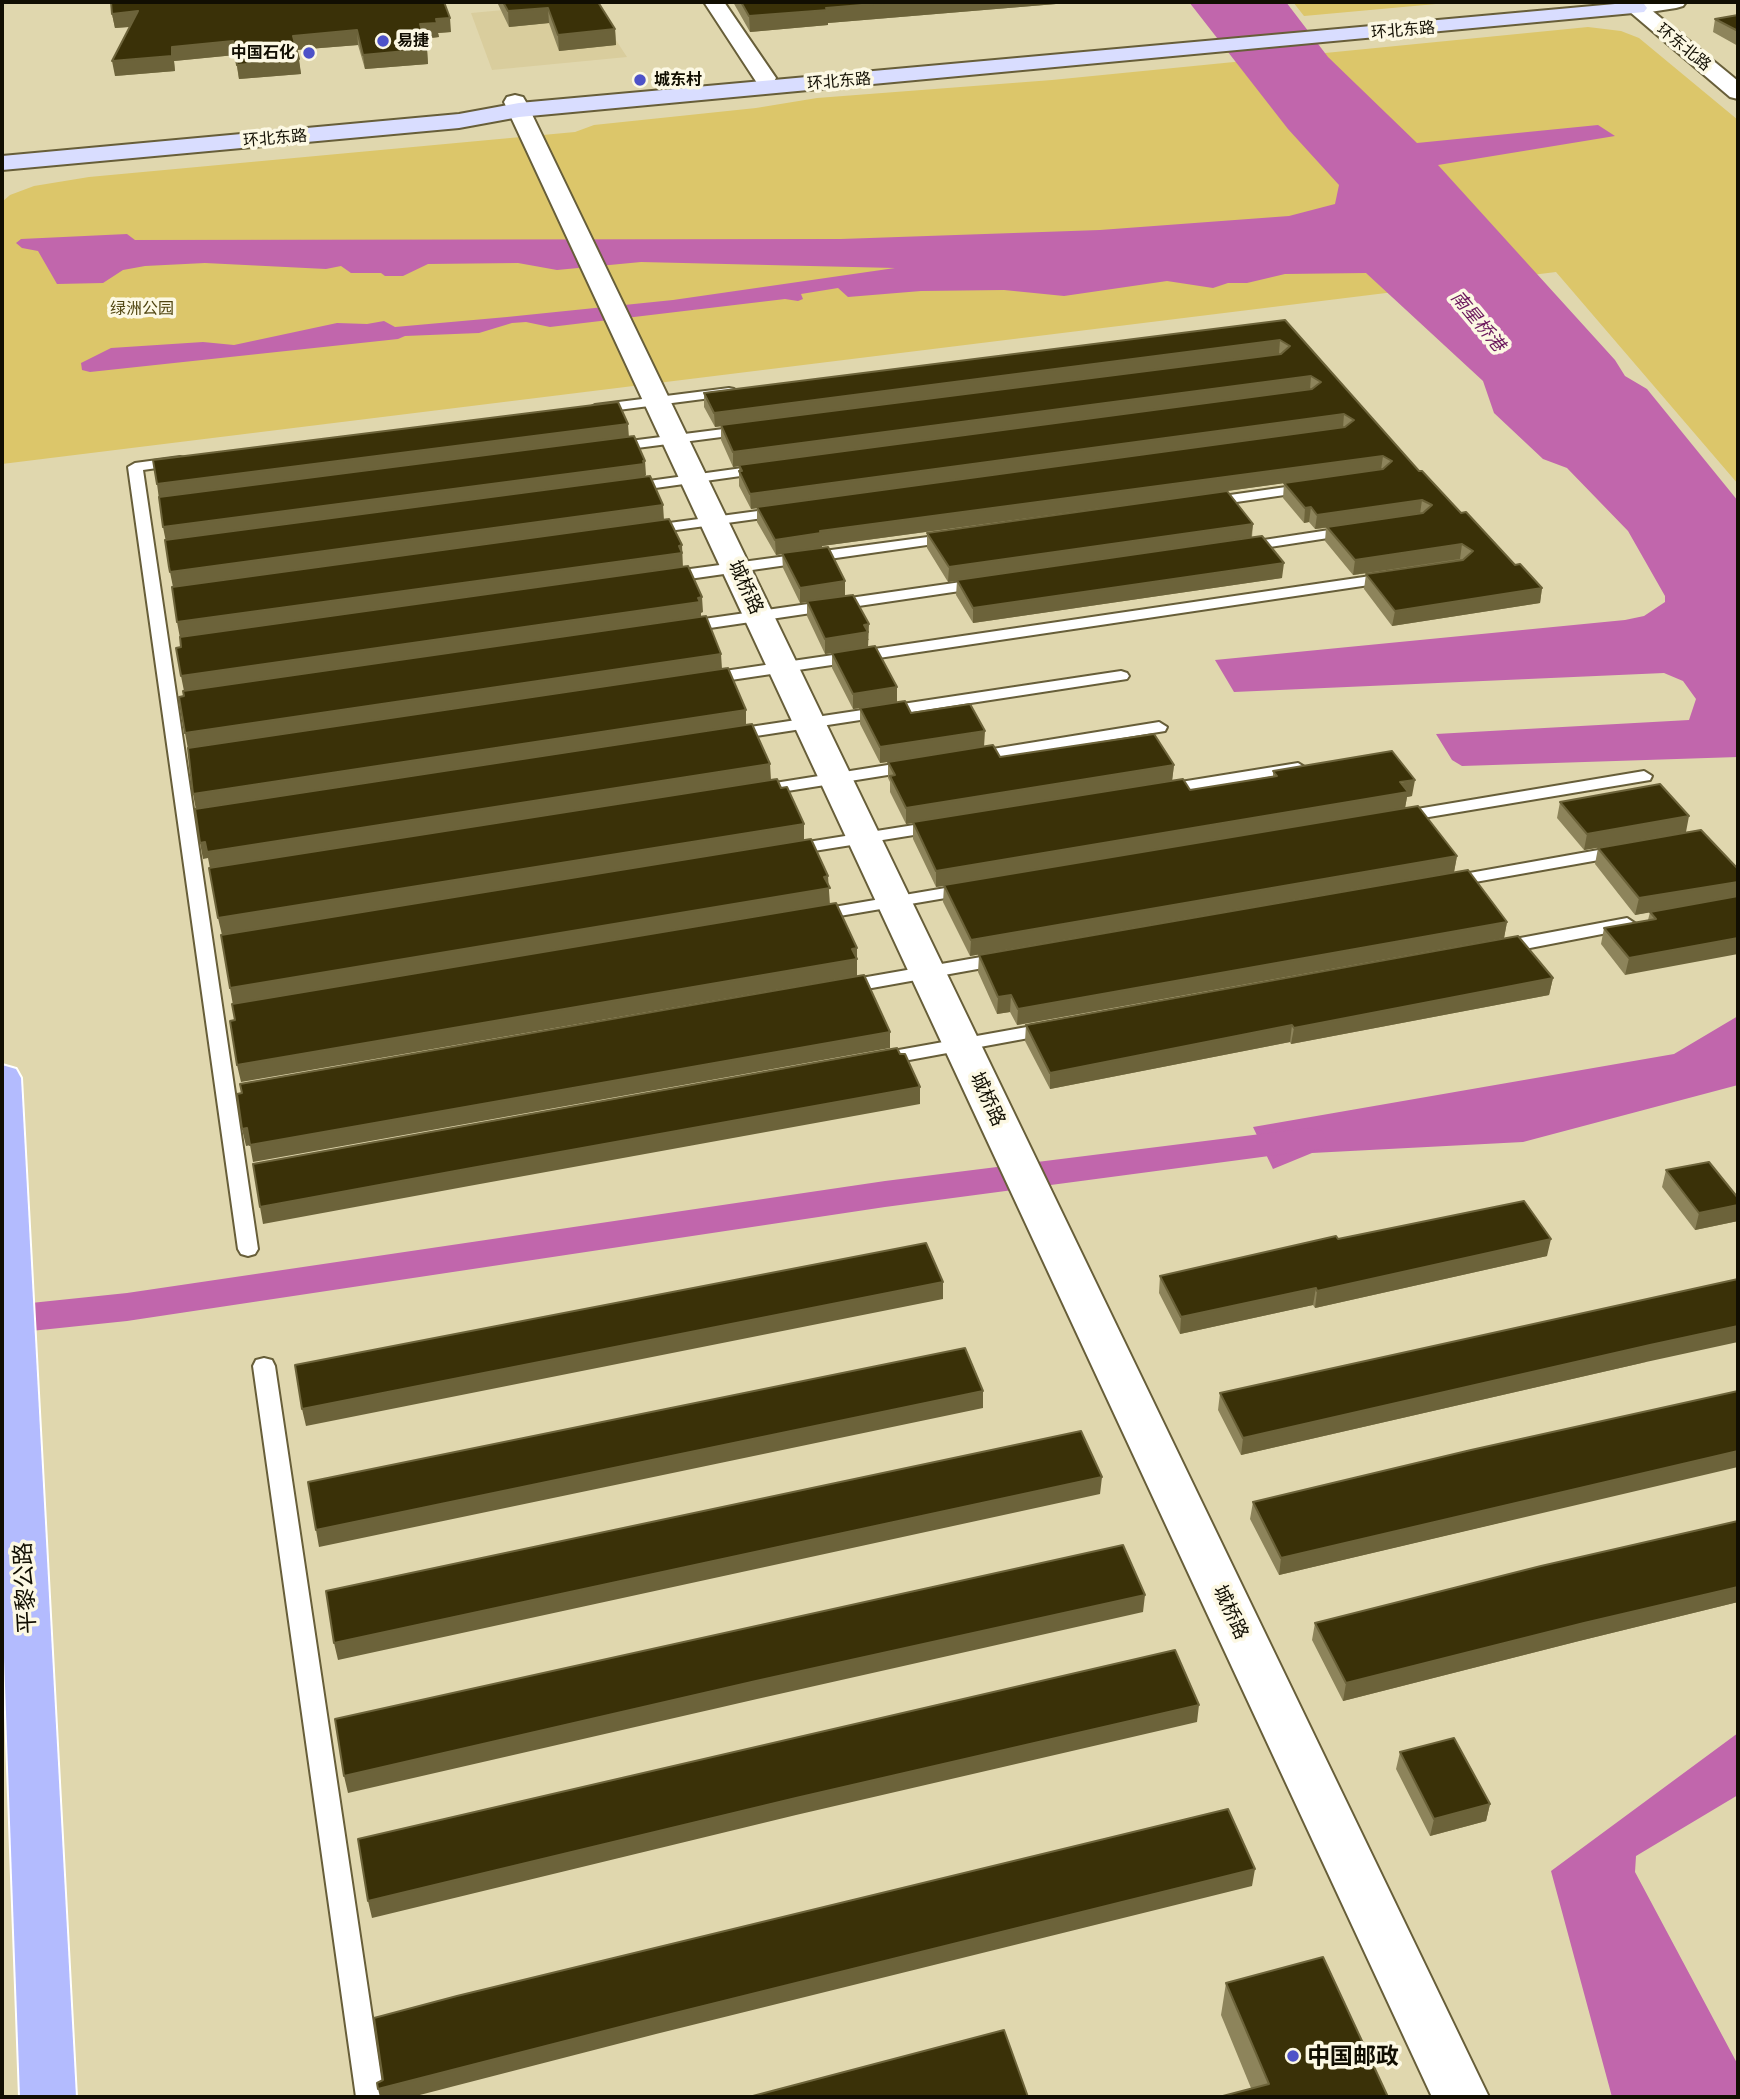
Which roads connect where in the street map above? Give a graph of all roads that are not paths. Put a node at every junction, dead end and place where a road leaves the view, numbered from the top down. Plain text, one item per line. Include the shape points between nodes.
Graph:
1 (714, 2) edge
2 (1595, 2) edge
3 (1676, 2) edge
4 (1633, 5) edge
5 (1331, 32) junction
6 (1204, 43) junction
7 (765, 78) junction
8 (1738, 92) edge
9 (517, 106) junction
10 (8, 144) edge
11 (49, 152) junction
12 (2, 163) edge
13 (2, 175) edge
14 (743, 390) edge
15 (657, 401) junction
16 (576, 412) edge
17 (761, 428) edge
18 (676, 439) junction
19 (593, 450) edge
20 (194, 460) edge
21 (780, 467) edge
22 (694, 479) junction
23 (1326, 485) edge
24 (612, 489) edge
25 (1190, 504) edge
26 (799, 509) edge
27 (714, 521) junction
28 (1365, 529) edge
29 (632, 532) edge
30 (972, 535) edge
31 (1228, 549) edge
32 (736, 568) junction
33 (1405, 576) edge
34 (654, 579) edge
35 (996, 582) edge
36 (759, 616) junction
37 (663, 630) edge
38 (784, 668) junction
39 (1121, 676) dead end
40 (687, 682) edge
41 (810, 723) junction
42 (1159, 727) dead end
43 (715, 738) edge
44 (960, 759) edge
45 (933, 763) edge
46 (1310, 766) edge
47 (1644, 776) dead end
48 (836, 778) junction
49 (741, 793) edge
50 (1144, 793) edge
51 (1382, 820) edge
52 (952, 824) edge
53 (864, 838) junction
54 (1644, 847) edge
55 (768, 854) edge
56 (1425, 886) edge
57 (982, 887) edge
58 (894, 902) junction
59 (799, 918) edge
60 (1642, 922) edge
61 (1477, 951) edge
62 (1029, 955) edge
63 (928, 972) junction
64 (819, 991) edge
65 (1064, 1026) edge
66 (962, 1044) junction
67 (866, 1062) edge
68 (2, 1078) edge
69 (248, 1249) dead end
70 (264, 1366) dead end
71 (48, 2097) edge
72 (370, 2097) edge
73 (1461, 2097) edge

1 - 7 street
2 - 5 main road, 环北东路
3 - 4 street, 环北东路
4 - 5 main road, 环北东路
4 - 8 street, 环东北路
5 - 6 main road, 环北东路
6 - 7 main road, 环北东路
6 - 9 main road, 环北东路
7 - 9 main road, 环北东路
9 - 11 main road, 环北东路 via 459,121
9 - 15 street, 城桥路
10 - 11 main road, 环北东路
11 - 12 main road, 环北东路
11 - 13 main road
14 - 15 lane
15 - 16 lane
15 - 18 street, 城桥路
17 - 18 lane
18 - 19 lane
18 - 22 street, 城桥路
20 - 69 lane via 135,467 148,508 161,596 244,1174
21 - 22 lane
22 - 24 lane
22 - 27 street, 城桥路
23 - 25 lane
26 - 27 lane
27 - 29 lane
27 - 32 street, 城桥路
28 - 31 lane
30 - 32 lane
32 - 34 lane
32 - 36 street, 城桥路
33 - 38 lane
35 - 36 lane
36 - 37 lane
36 - 38 street, 城桥路
38 - 40 lane
38 - 41 street, 城桥路
39 - 41 lane
41 - 43 lane
41 - 48 street, 城桥路
42 - 44 lane
45 - 48 lane
46 - 50 lane
47 - 51 lane
48 - 49 lane
48 - 53 street, 城桥路
52 - 53 lane
53 - 55 lane
53 - 58 street, 城桥路
54 - 56 lane
57 - 58 lane
58 - 59 lane
58 - 63 street, 城桥路
60 - 61 lane
62 - 63 lane
63 - 64 lane
63 - 66 street, 城桥路
65 - 66 lane
66 - 67 lane
66 - 73 street, 城桥路
68 - 71 main road, 平黎公路
70 - 72 lane

